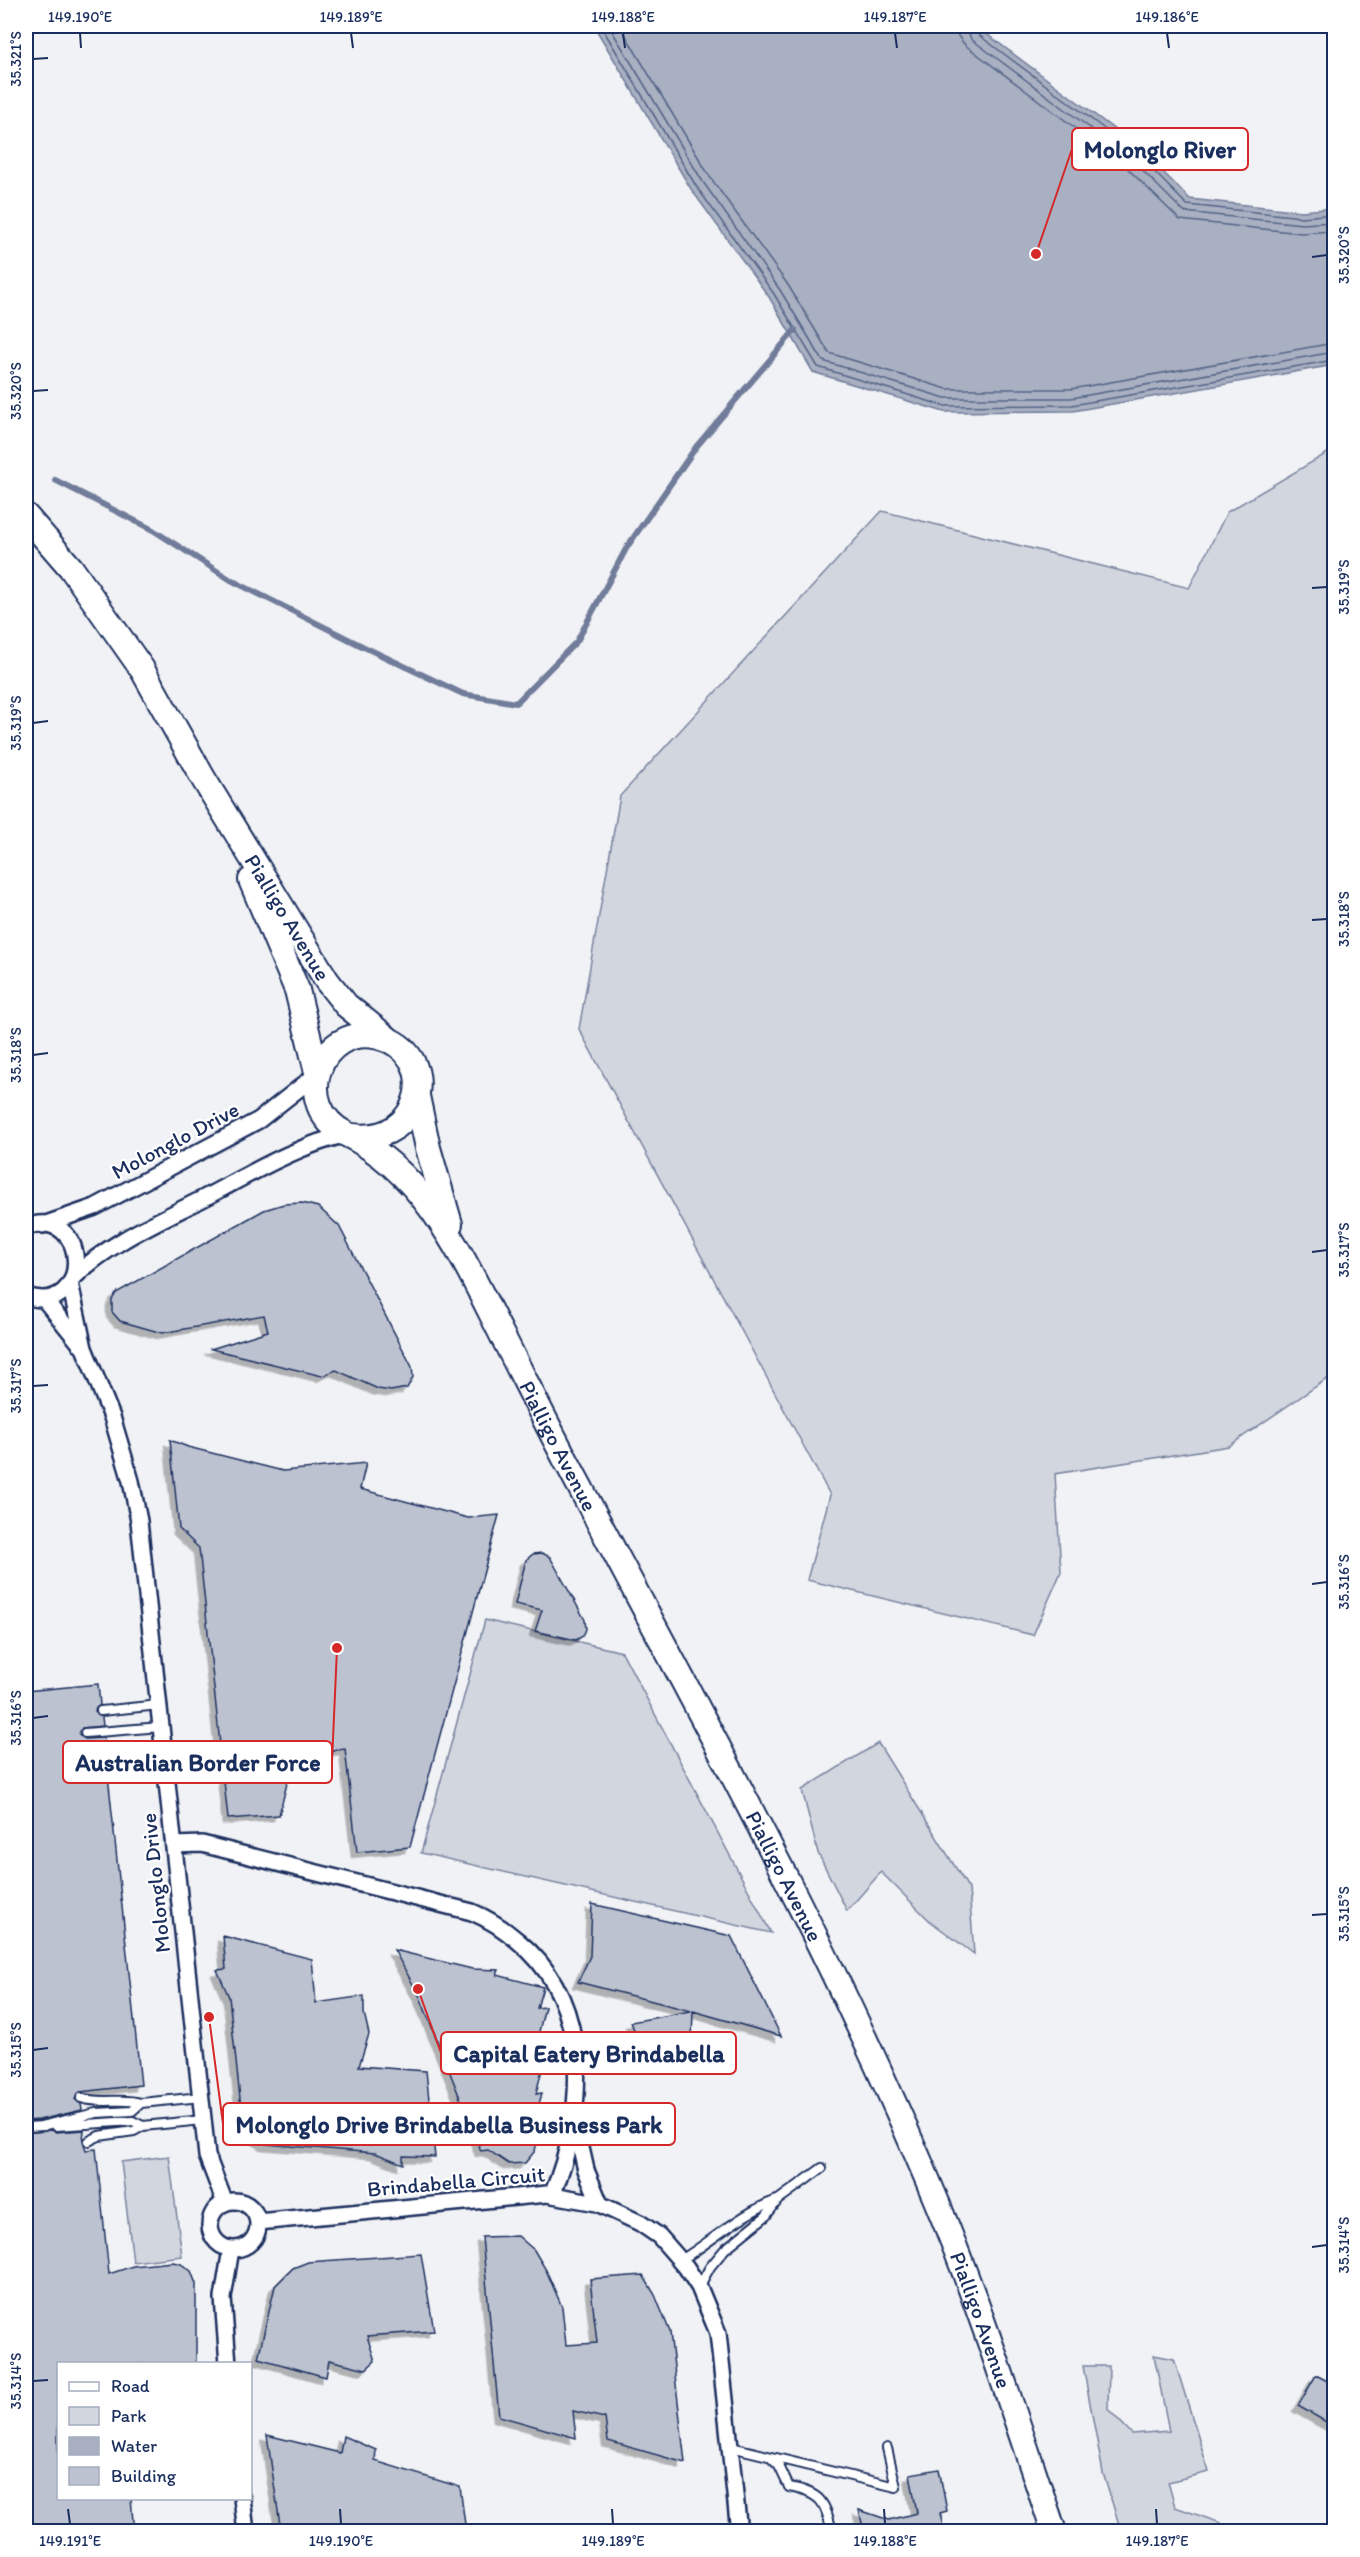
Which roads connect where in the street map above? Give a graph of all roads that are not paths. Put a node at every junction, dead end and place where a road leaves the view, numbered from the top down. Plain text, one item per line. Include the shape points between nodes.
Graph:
1 (26, 516) edge
2 (203, 778) junction
3 (392, 1042) junction
4 (317, 1074) junction
5 (417, 1096) junction
6 (350, 1135) junction
7 (26, 1212) edge
8 (35, 1226) edge
9 (458, 1248) junction
10 (72, 1280) junction
11 (26, 1296) edge
12 (44, 1299) junction
13 (84, 1348) junction
14 (159, 1706) junction
15 (101, 1711) dead end
16 (161, 1727) junction
17 (85, 1733) dead end
18 (174, 1845) junction
19 (201, 2097) junction
20 (81, 2098) dead end
21 (141, 2103) junction
22 (575, 2115) junction
23 (203, 2120) junction
24 (41, 2126) junction
25 (144, 2126) junction
26 (26, 2127) edge
27 (89, 2141) dead end
28 (822, 2168) dead end
29 (552, 2195) junction
30 (778, 2200) junction
31 (225, 2203) junction
32 (600, 2204) junction
33 (258, 2222) junction
34 (231, 2249) junction
35 (681, 2260) junction
36 (699, 2287) junction
37 (228, 2362) edge
38 (731, 2447) junction
39 (887, 2448) dead end
40 (767, 2456) junction
41 (243, 2500) edge
42 (246, 2532) edge
43 (739, 2532) edge
44 (832, 2532) edge
45 (1054, 2532) edge

1 - 2 main road, Pialligo Avenue via 71,568 141,669
2 - 3 main road, Pialligo Avenue via 336,993 361,1019
2 - 4 main road, Pialligo Avenue via 290,972
3 - 4 main road via 375,1036 347,1039 332,1049
3 - 5 main road via 413,1065
4 - 6 main road via 316,1095 324,1115
4 - 8 street, Molonglo Drive via 266,1116 95,1207
5 - 6 main road via 409,1115 394,1130 374,1137
5 - 9 main road, Pialligo Avenue
6 - 9 main road, Pialligo Avenue via 412,1184
6 - 10 street via 304,1146 138,1232 103,1252
7 - 8 street
8 - 10 street, Molonglo Drive via 55,1227 72,1243 77,1266
9 - 45 main road, Pialligo Avenue via 766,1840 892,2100 975,2298
10 - 12 street via 54,1296
10 - 13 street, Molonglo Drive
11 - 12 street
12 - 13 street, Molonglo Drive
13 - 14 street, Molonglo Drive via 106,1401 131,1481
14 - 15 lane
14 - 16 street, Molonglo Drive
16 - 17 lane
16 - 18 street, Molonglo Drive
18 - 19 street, Molonglo Drive
18 - 22 street via 202,1844 472,1912 499,1926 544,1965 562,1996 573,2035
19 - 21 lane
19 - 23 street, Molonglo Drive
20 - 21 lane via 96,2103
21 - 24 lane via 132,2111 96,2113
22 - 29 street via 569,2147
22 - 32 street via 581,2155
23 - 25 lane
23 - 31 street, Molonglo Drive via 207,2156
24 - 25 lane via 133,2121
24 - 26 lane
25 - 27 lane
28 - 30 lane
29 - 32 street, Brindabella Circuit
29 - 33 street, Brindabella Circuit
30 - 35 lane via 760,2206
30 - 36 lane via 766,2216 719,2255
31 - 33 street via 245,2203 255,2212
31 - 34 street via 212,2215 210,2224 215,2240
32 - 35 street, Brindabella Circuit via 649,2230
33 - 34 street via 249,2244
34 - 37 street via 223,2298
35 - 36 street, Brindabella Circuit
36 - 38 street, Brindabella Circuit via 718,2333
38 - 40 lane
38 - 43 street, Brindabella Circuit
39 - 40 lane via 896,2487
40 - 44 lane via 779,2466 789,2487 811,2493 824,2503
41 - 42 street

